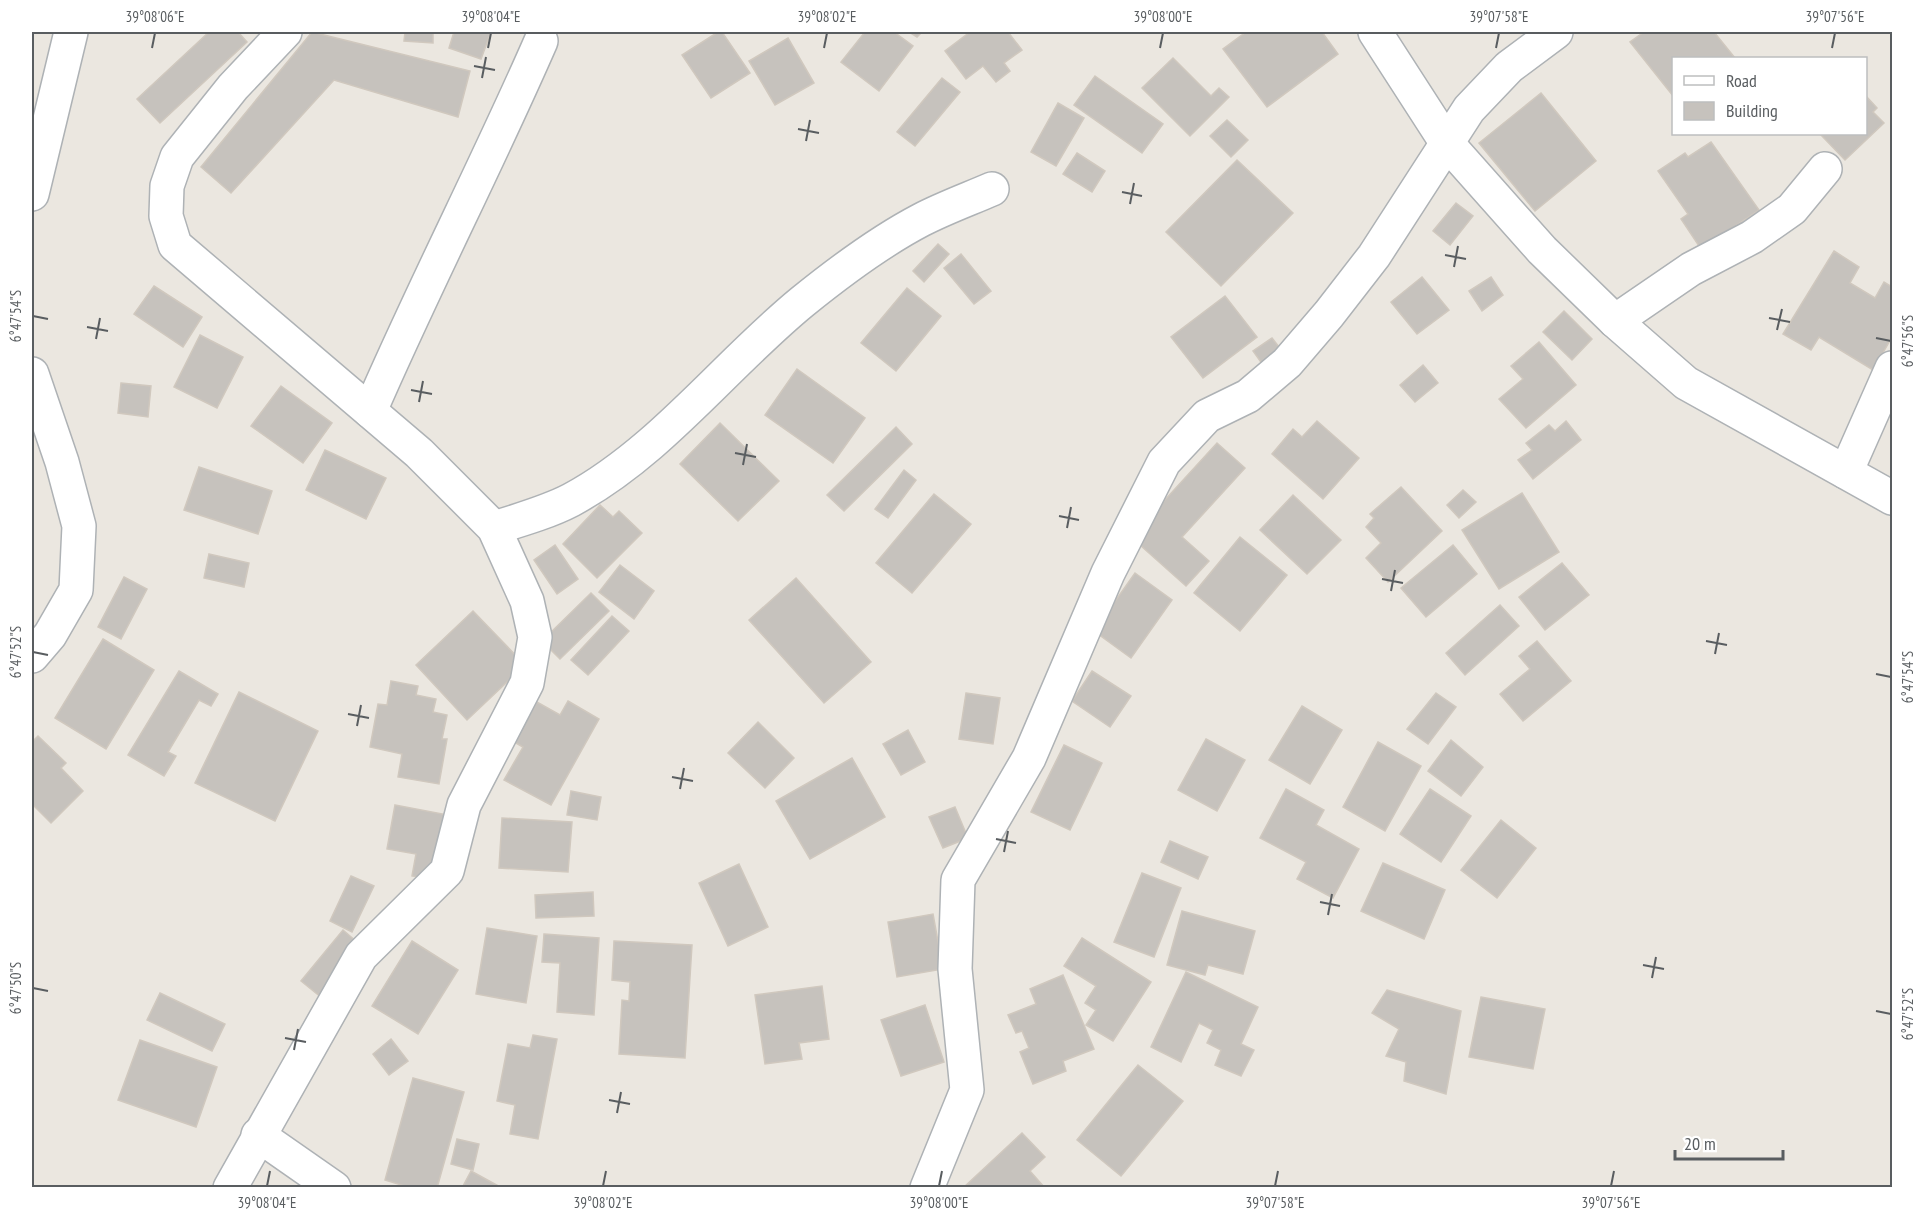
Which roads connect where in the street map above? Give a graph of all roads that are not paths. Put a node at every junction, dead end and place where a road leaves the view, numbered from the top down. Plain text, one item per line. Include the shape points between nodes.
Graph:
1 (71, 32) edge
2 (285, 32) edge
3 (1376, 32) edge
4 (1556, 32) edge
5 (541, 41) dead end
6 (1446, 142) junction
7 (1825, 169) dead end
8 (992, 189) dead end
9 (32, 194) edge
10 (1615, 321) junction
11 (1893, 368) edge
12 (32, 374) edge
13 (370, 411) junction
14 (1846, 472) junction
15 (1893, 498) edge
16 (495, 528) junction
17 (32, 656) edge
18 (258, 1135) junction
19 (230, 1188) edge
20 (334, 1188) edge
21 (927, 1188) edge

1 - 9 street
2 - 13 street via 233,87 177,157 167,186 166,216 175,245
3 - 6 street
4 - 6 street via 1509,67 1468,109
5 - 13 street
6 - 10 street via 1542,250
6 - 21 street via 1374,256 1287,363 1248,396 1207,416 1164,462 1108,573 1029,758 958,880 955,969 967,1090
7 - 10 street via 1792,209 1752,237 1691,269
8 - 16 street via 922,219 847,268 742,355 717,383 622,467 571,500
10 - 14 street via 1686,383
11 - 14 street
12 - 17 street via 79,526 76,590 50,635
13 - 16 street
14 - 15 street
16 - 18 street via 527,601 535,637 527,683 464,805 447,871 361,956
18 - 19 street
18 - 20 street

